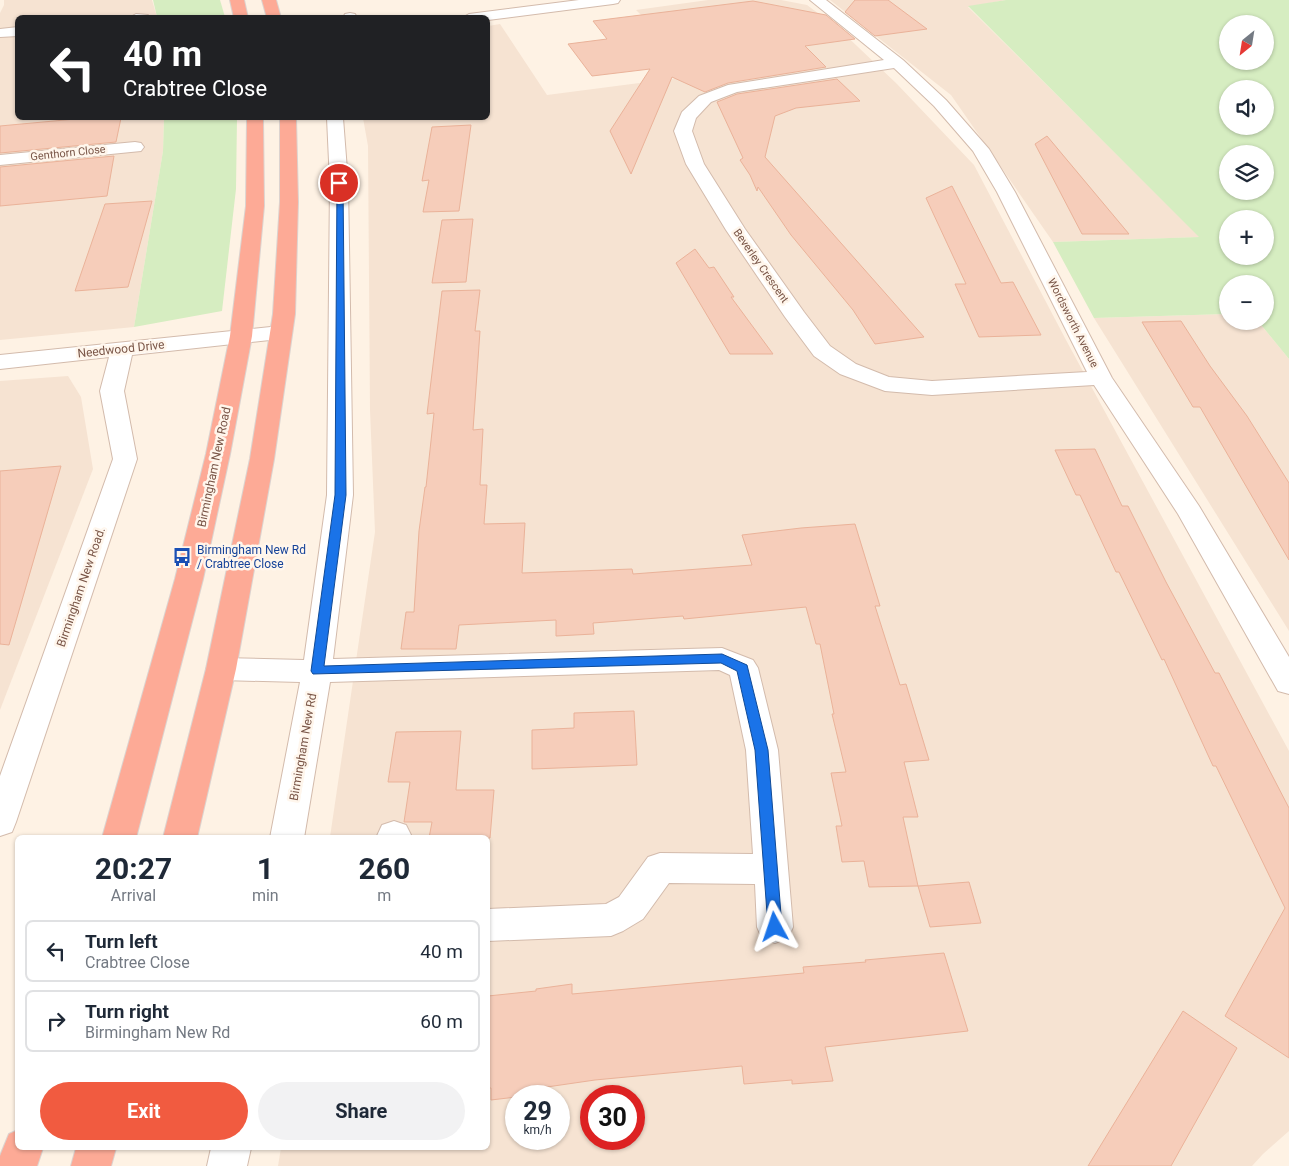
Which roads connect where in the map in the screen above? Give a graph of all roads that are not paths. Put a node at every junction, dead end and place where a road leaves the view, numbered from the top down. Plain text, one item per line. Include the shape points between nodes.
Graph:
1 (237, 0) edge
2 (269, 0) edge
3 (613, 0) edge
4 (817, 0) edge
5 (240, 15) edge
6 (273, 15) edge
7 (490, 15) edge
8 (15, 32) edge
9 (0, 34) edge
10 (897, 63) junction
11 (255, 120) edge
12 (288, 120) edge
13 (335, 120) edge
14 (137, 147) dead end
15 (0, 160) edge
16 (280, 333) junction
17 (241, 336) junction
18 (122, 348) junction
19 (0, 362) edge
20 (1101, 378) junction
21 (221, 669) junction
22 (317, 671) junction
23 (1289, 683) edge
24 (0, 822) edge
25 (120, 835) edge
26 (181, 835) edge
27 (288, 835) edge
28 (770, 869) junction
29 (490, 925) edge
30 (775, 927) dead end
31 (22, 1150) edge
32 (95, 1150) edge
33 (231, 1150) edge
34 (17, 1166) edge
35 (91, 1166) edge
36 (227, 1166) edge

1 - 5 highway
2 - 6 highway
3 - 7 street
4 - 10 street, Wordsworth Avenue
8 - 9 street
10 - 20 street, Wordsworth Avenue via 940,103 980,149 1006,192
10 - 20 street, Beverley Crescent via 734,88 705,99 688,116 683,131 695,164 736,230 822,351 848,368 885,384 932,388
11 - 17 highway, Birmingham New Road via 255,206
12 - 16 highway via 289,202 284,314
13 - 22 street, Birmingham New Rd via 339,183 340,495
14 - 15 street, Genthorn Close
16 - 17 street, Needwood Drive
16 - 21 highway via 262,459
17 - 18 street, Needwood Drive
17 - 25 highway, Birmingham New Road via 189,579
18 - 19 street, Needwood Drive
18 - 24 street, Birmingham New Road. via 112,391 125,459
20 - 23 street, Wordsworth Avenue via 1190,512
21 - 22 street
21 - 26 highway
22 - 27 street, Birmingham New Rd
22 - 28 street via 722,659 743,668 762,750
28 - 29 street via 660,868 631,908 611,920
28 - 30 street
31 - 34 highway
32 - 35 highway
33 - 36 street

